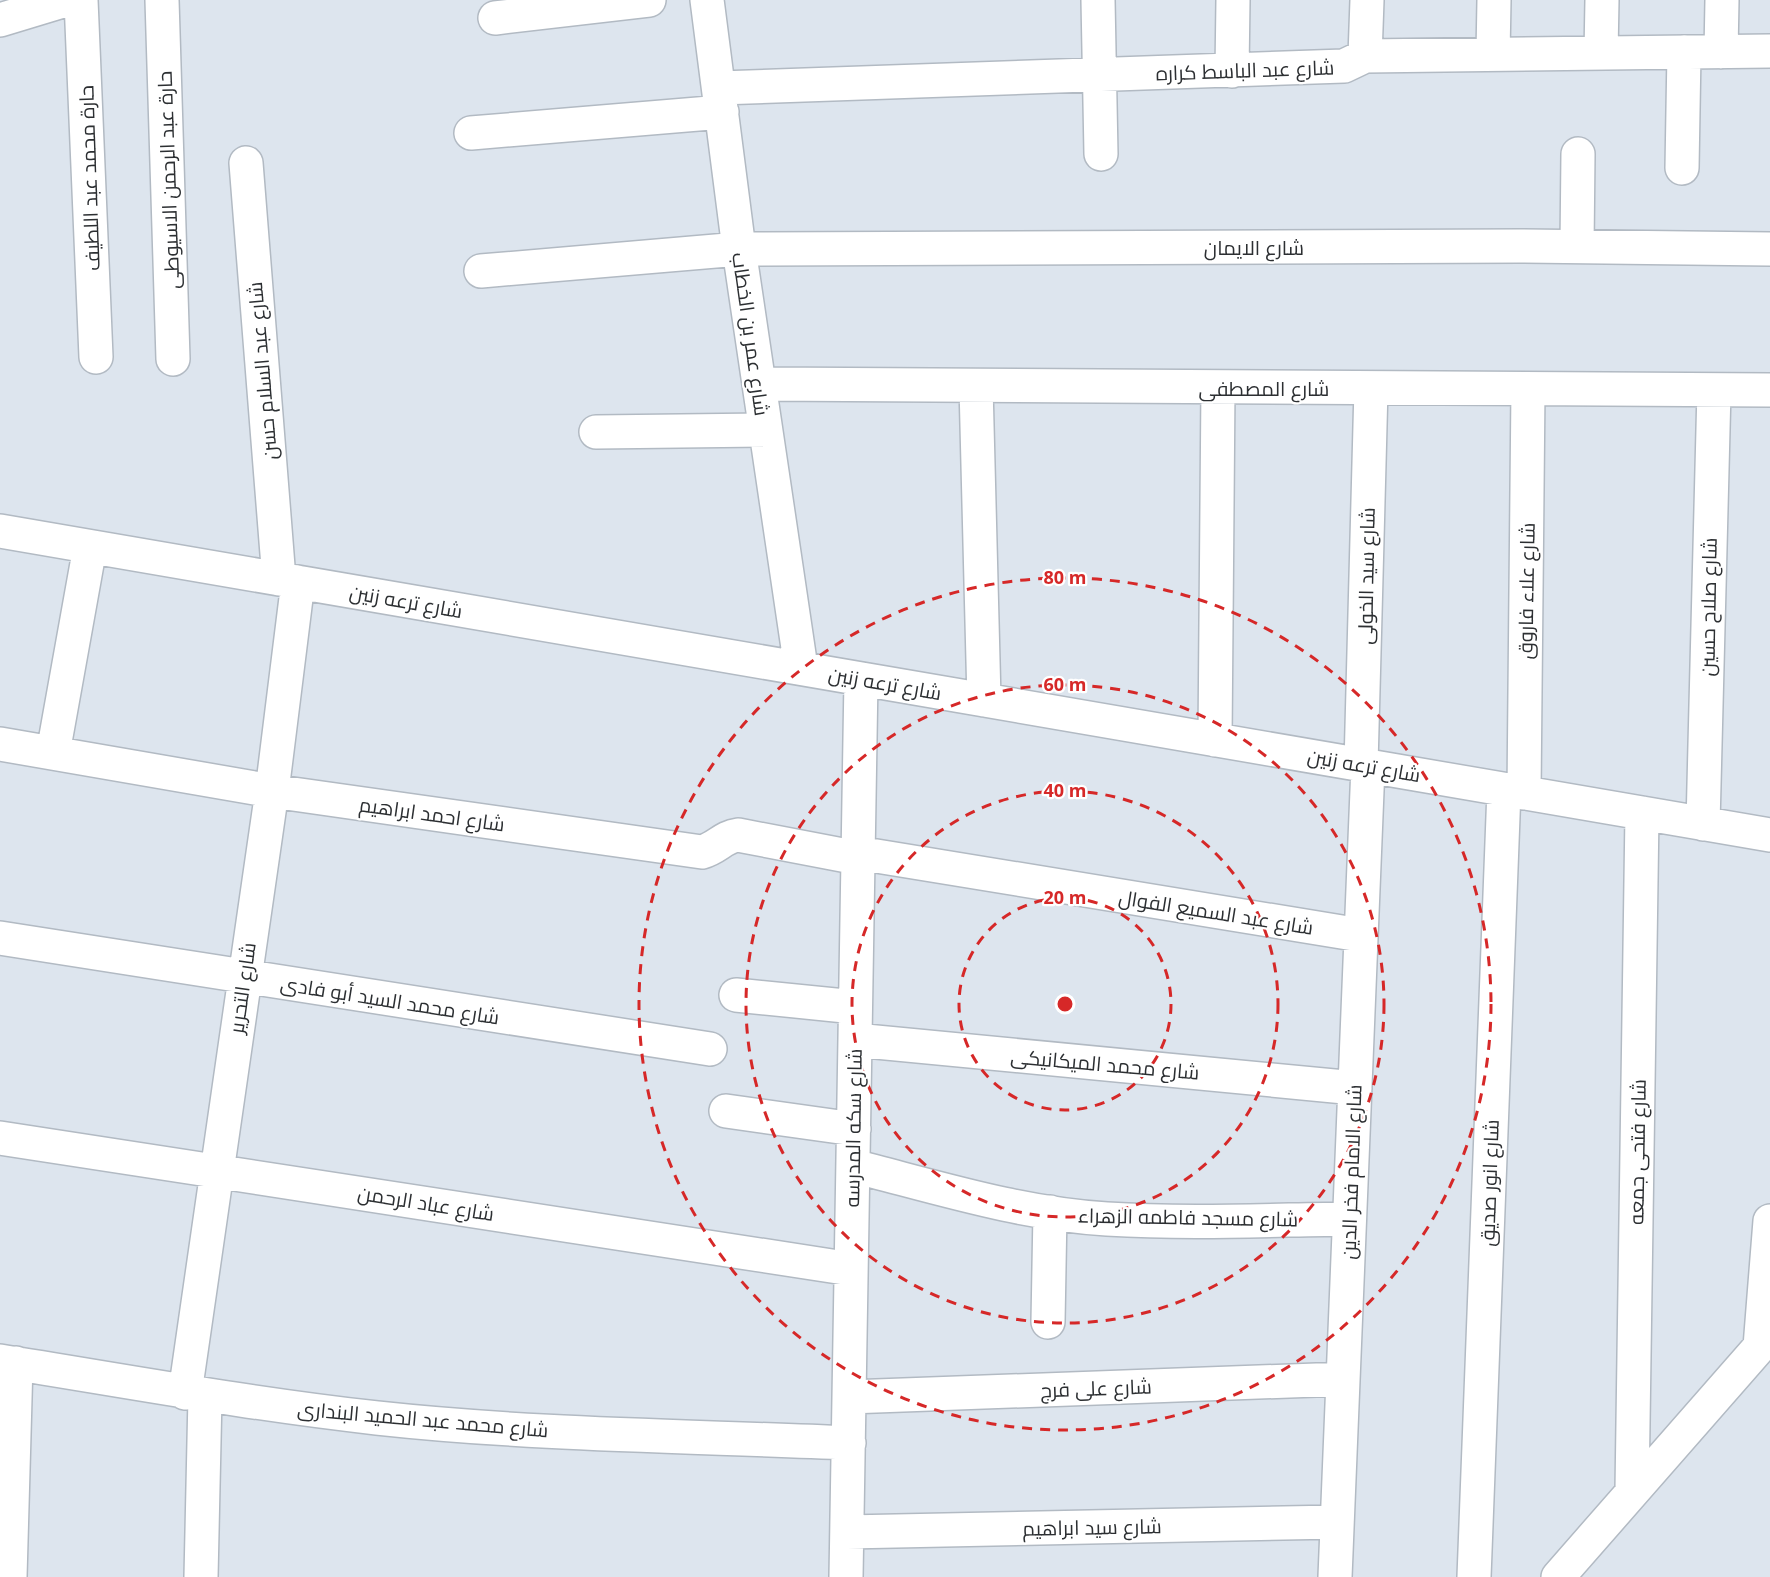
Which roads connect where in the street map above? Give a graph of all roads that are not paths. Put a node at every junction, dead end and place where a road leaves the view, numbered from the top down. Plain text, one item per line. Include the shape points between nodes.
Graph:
1 (66, 0) edge
2 (81, 0) edge
3 (162, 0) edge
4 (649, 0) edge
5 (707, 0) edge
6 (1098, 0) edge
7 (1233, 0) edge
8 (1367, 0) edge
9 (1494, 0) edge
10 (1602, 0) edge
11 (1722, 0) edge
12 (495, 18) dead end
13 (0, 20) edge
14 (1770, 51) edge
15 (1684, 52) junction
16 (1721, 52) junction
17 (1602, 53) junction
18 (1493, 54) junction
19 (1365, 56) junction
20 (1232, 71) junction
21 (1098, 76) junction
22 (720, 100) junction
23 (471, 132) dead end
24 (1101, 154) dead end
25 (1578, 154) dead end
26 (246, 163) dead end
27 (1682, 168) dead end
28 (1577, 246) junction
29 (739, 249) junction
30 (1770, 249) edge
31 (481, 271) dead end
32 (96, 357) dead end
33 (173, 359) dead end
34 (759, 384) junction
35 (976, 386) junction
36 (1218, 387) junction
37 (1371, 388) junction
38 (1528, 388) junction
39 (1714, 390) junction
40 (1770, 390) edge
41 (765, 430) junction
42 (596, 432) dead end
43 (0, 531) edge
44 (90, 547) junction
45 (288, 580) junction
46 (801, 668) junction
47 (861, 679) junction
48 (984, 700) junction
49 (1215, 740) junction
50 (0, 744) edge
51 (53, 753) junction
52 (1365, 766) junction
53 (272, 791) junction
54 (1514, 791) junction
55 (1641, 813) junction
56 (1703, 824) junction
57 (1770, 835) edge
58 (858, 856) junction
59 (1360, 935) junction
60 (0, 938) edge
61 (243, 978) junction
62 (736, 995) dead end
63 (855, 1007) junction
64 (855, 1040) junction
65 (710, 1049) dead end
66 (1355, 1088) junction
67 (726, 1111) dead end
68 (854, 1129) junction
69 (0, 1138) edge
70 (853, 1166) junction
71 (216, 1171) junction
72 (1050, 1212) junction
73 (1349, 1219) junction
74 (1770, 1221) edge
75 (851, 1269) junction
76 (1048, 1322) dead end
77 (1765, 1341) edge
78 (8, 1362) edge
79 (1343, 1379) junction
80 (195, 1395) junction
81 (849, 1397) junction
82 (849, 1443) junction
83 (1632, 1491) junction
84 (1337, 1522) junction
85 (847, 1532) junction
86 (10, 1577) edge
87 (201, 1577) edge
88 (846, 1577) edge
89 (1335, 1577) edge
90 (1474, 1577) edge
91 (1558, 1577) edge

1 - 13 street
2 - 32 street, حارة محمد عبد اللطيف
3 - 33 street, حارة عبد الرحمن الاسيوطى
4 - 12 street
5 - 22 street, شارع عمر بن الخطاب
6 - 21 street
7 - 20 street
8 - 19 street
9 - 18 street
10 - 17 street
11 - 16 street
14 - 16 street, شارع عبد الباسط كراره
15 - 16 street, شارع عبد الباسط كراره
15 - 17 street, شارع عبد الباسط كراره
15 - 27 street
17 - 18 street, شارع عبد الباسط كراره
18 - 19 street, شارع عبد الباسط كراره
19 - 20 street, شارع عبد الباسط كراره via 1344,66
20 - 21 street, شارع عبد الباسط كراره
21 - 22 street, شارع عبد الباسط كراره
21 - 24 street
22 - 23 street, شارع عبد الباسط كراره
22 - 29 street, شارع عمر بن الخطاب
25 - 28 street
26 - 45 street, شارع عبد السلام حسن
28 - 29 street, شارع الايمان
28 - 30 street, شارع الايمان
29 - 31 street, شارع الايمان
29 - 34 street, شارع عمر بن الخطاب
34 - 35 street, شارع المصطفى
34 - 41 street, شارع عمر بن الخطاب
35 - 36 street, شارع المصطفى
35 - 48 street
36 - 37 street, شارع المصطفى
36 - 49 street
37 - 38 street, شارع المصطفى
37 - 52 street, شارع سيد الخولى
38 - 39 street, شارع المصطفى
38 - 54 street, شارع علاء فاروق
39 - 40 street, شارع المصطفى
39 - 56 street, شارع صلاح حسين
41 - 42 street
41 - 46 street, شارع عمر بن الخطاب
43 - 44 street, شارع ترعه زنين
44 - 45 street, شارع ترعه زنين
44 - 51 street
45 - 46 street, شارع ترعه زنين
45 - 53 street, شارع التحرير
46 - 47 street, شارع ترعه زنين
47 - 48 street, شارع ترعه زنين
47 - 58 street, شارع سكه المدرسه
48 - 49 street, شارع ترعه زنين
49 - 52 street, شارع ترعه زنين
50 - 51 street, شارع احمد ابراهيم
51 - 53 street, شارع احمد ابراهيم
52 - 54 street, شارع ترعه زنين
52 - 59 street, شارع الامام فخر الدين
53 - 58 street, شارع احمد ابراهيم via 702,852 715,849 725,837 738,835
53 - 61 street, شارع التحرير
54 - 55 street, شارع ترعه زنين
54 - 90 street, شارع انور صديق
55 - 56 street, شارع ترعه زنين
55 - 83 street, شارع فتحى جمعه
56 - 57 street, شارع ترعه زنين
58 - 59 street, شارع عبد السميع الفوال
58 - 63 street, شارع سكه المدرسه
59 - 66 street, شارع الامام فخر الدين
60 - 61 street, شارع محمد السيد أبو فادى
61 - 65 street, شارع محمد السيد أبو فادى
61 - 71 street, شارع التحرير
62 - 63 street
63 - 64 street, شارع سكه المدرسه
64 - 66 street, شارع محمد الميكانيكى
64 - 68 street, شارع سكه المدرسه
66 - 73 street, شارع الامام فخر الدين
67 - 68 street
68 - 70 street, شارع سكه المدرسه
69 - 71 street, شارع عباد الرحمن
70 - 72 street, شارع مسجد فاطمه الزهراء
70 - 75 street, شارع سكه المدرسه
71 - 75 street, شارع عباد الرحمن
71 - 80 street, شارع التحرير
72 - 73 street, شارع مسجد فاطمه الزهراء via 1107,1219
72 - 76 street
73 - 79 street, شارع الامام فخر الدين
74 - 77 street
75 - 81 street, شارع سكه المدرسه
77 - 83 street
78 - 80 street, شارع محمد عبد الحميد البندارى
78 - 86 street
79 - 81 street, شارع على فرج
79 - 84 street, شارع الامام فخر الدين
80 - 82 street, شارع محمد عبد الحميد البندارى via 378,1418 541,1430
80 - 87 street, شارع التحرير
81 - 82 street, شارع سكه المدرسه
82 - 85 street, شارع سكه المدرسه
83 - 91 street
84 - 85 street, شارع سيد ابراهيم
84 - 89 street, شارع الامام فخر الدين
85 - 88 street, شارع سكه المدرسه

